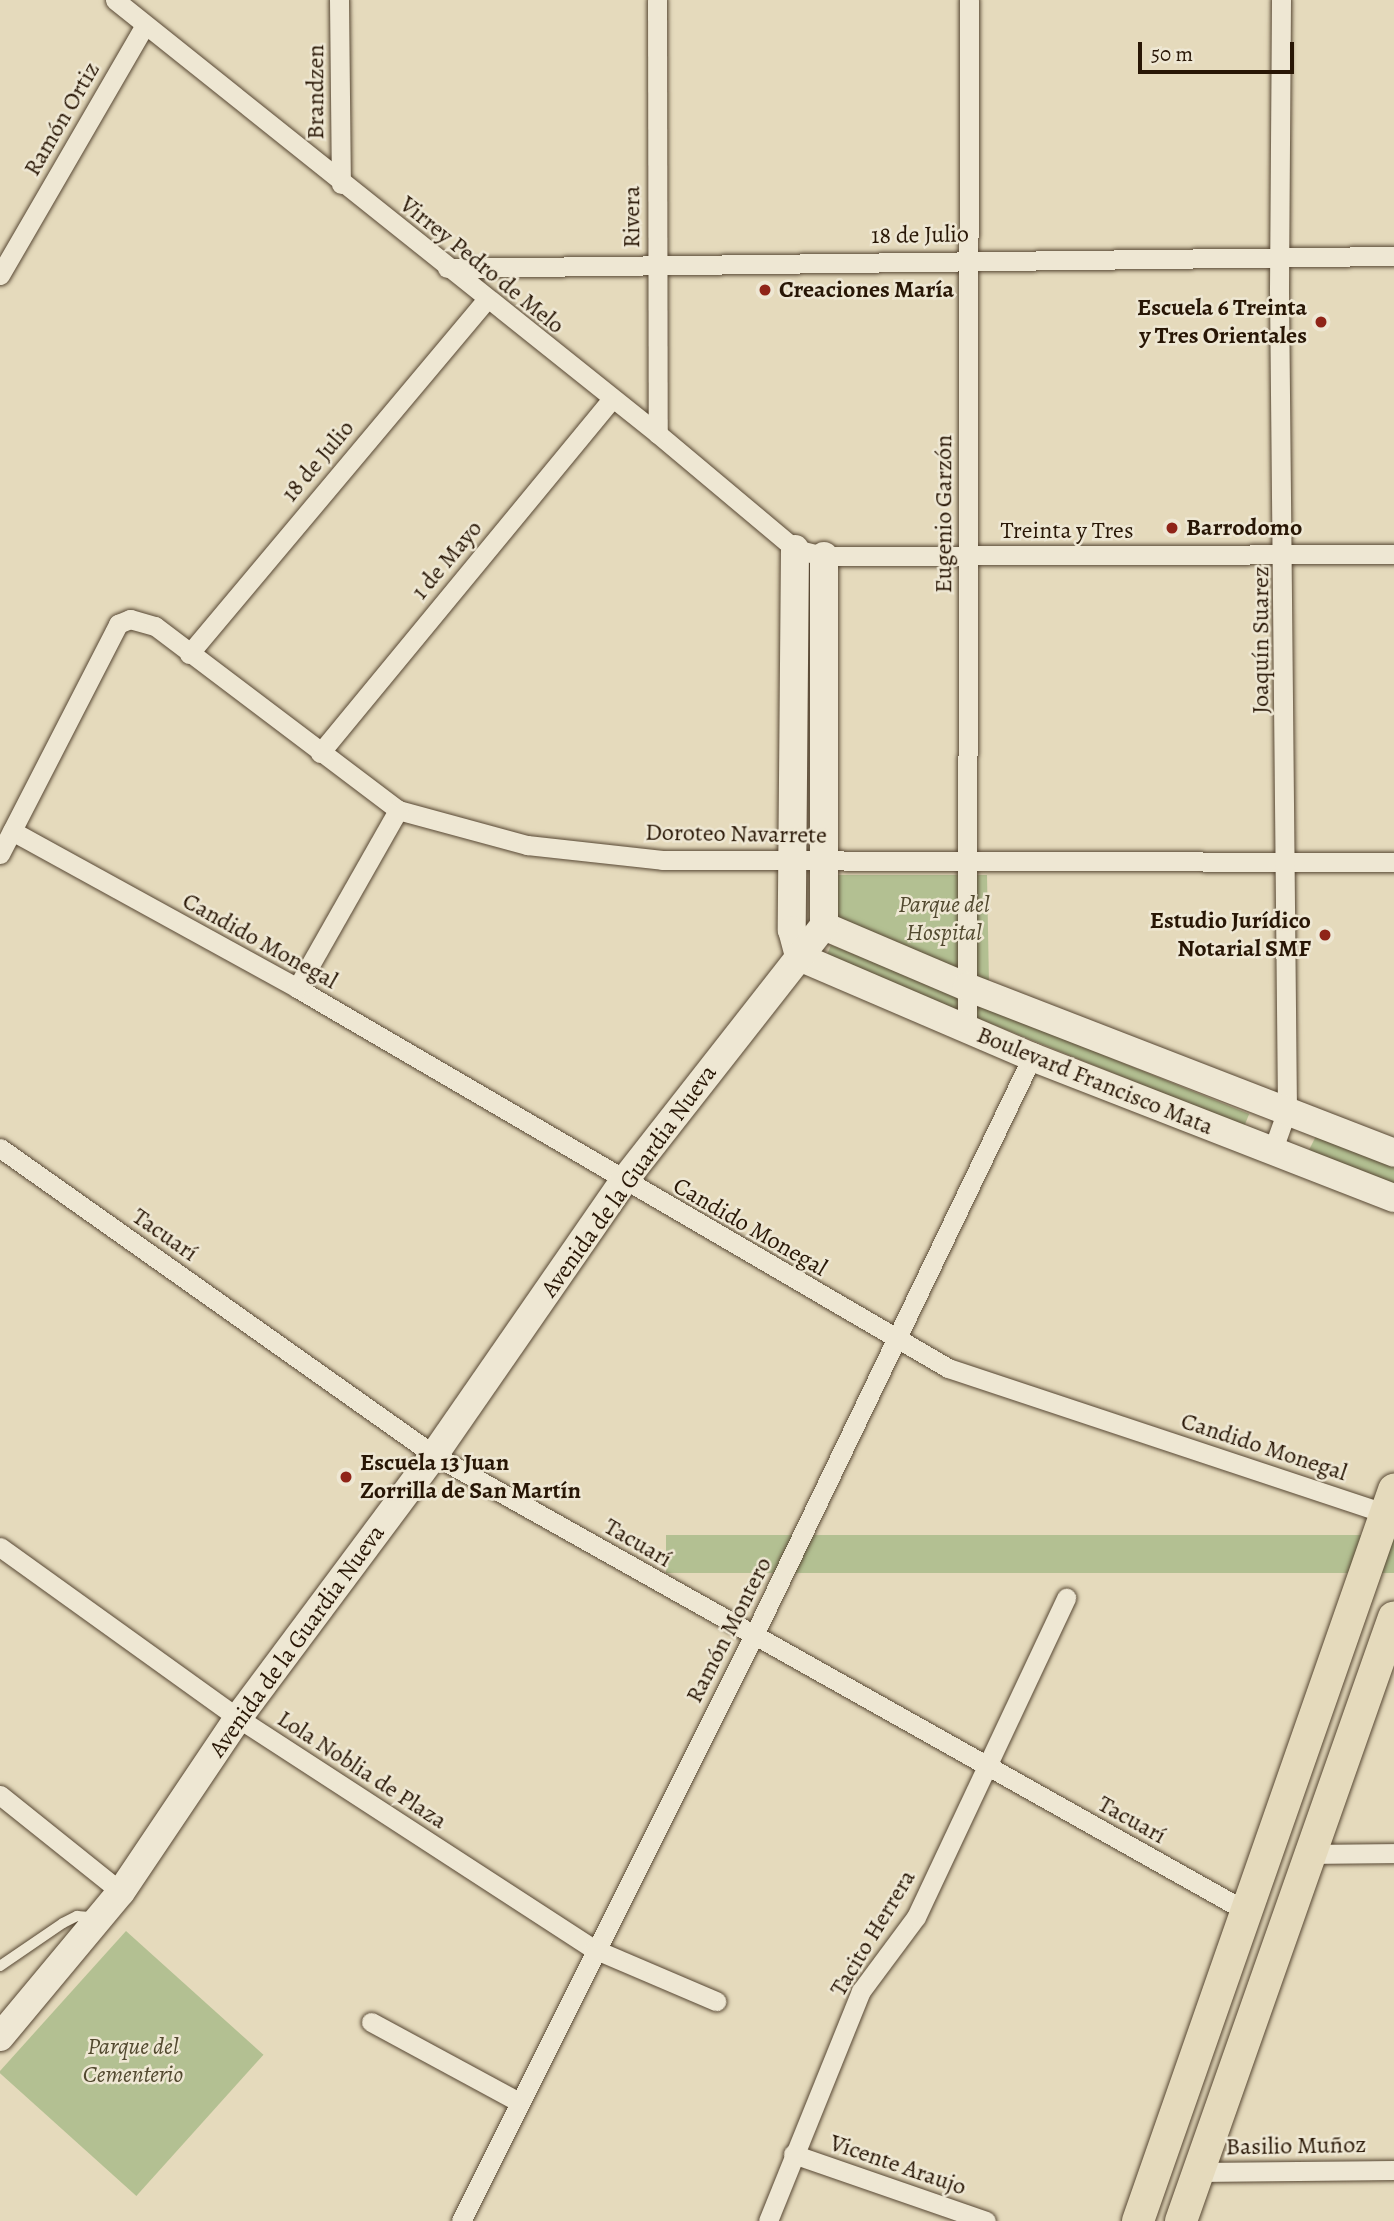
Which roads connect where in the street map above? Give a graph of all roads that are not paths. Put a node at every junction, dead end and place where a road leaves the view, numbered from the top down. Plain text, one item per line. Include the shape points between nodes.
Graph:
1 (115, 0) edge
2 (340, 0) edge
3 (657, 0) edge
4 (969, 0) edge
5 (1281, 0) edge
6 (145, 25) junction
7 (341, 184) junction
8 (1394, 256) edge
9 (969, 258) junction
10 (1280, 258) junction
11 (657, 265) junction
12 (447, 268) junction
13 (0, 275) edge
14 (486, 300) junction
15 (612, 399) junction
16 (657, 434) junction
17 (794, 549) junction
18 (1284, 554) junction
19 (1394, 554) edge
20 (824, 556) junction
21 (969, 556) junction
22 (189, 654) junction
23 (320, 753) junction
24 (398, 810) junction
25 (12, 831) junction
26 (0, 854) edge
27 (965, 859) junction
28 (792, 861) junction
29 (823, 861) junction
30 (1287, 862) junction
31 (1394, 862) edge
32 (824, 926) junction
33 (799, 957) junction
34 (967, 987) junction
35 (297, 988) junction
36 (967, 1029) junction
37 (1032, 1057) junction
38 (1287, 1110) junction
39 (0, 1148) edge
40 (1272, 1152) junction
41 (1394, 1153) edge
42 (623, 1182) junction
43 (1394, 1198) edge
44 (898, 1339) junction
45 (434, 1455) junction
46 (1392, 1506) edge
47 (0, 1547) edge
48 (1066, 1598) dead end
49 (1394, 1617) edge
50 (753, 1637) junction
51 (238, 1718) junction
52 (989, 1769) junction
53 (0, 1795) edge
54 (1394, 1853) edge
55 (1314, 1854) junction
56 (121, 1892) junction
57 (1246, 1911) junction
58 (101, 1918) junction
59 (594, 1949) junction
60 (0, 1966) edge
61 (716, 2001) dead end
62 (371, 2022) dead end
63 (9, 2028) edge
64 (0, 2053) edge
65 (519, 2102) junction
66 (793, 2154) junction
67 (1394, 2170) edge
68 (1198, 2172) junction
69 (461, 2221) edge
70 (768, 2221) edge
71 (986, 2221) edge
72 (1138, 2221) edge
73 (1181, 2221) edge

1 - 6 street, Virrey Pedro de Melo
2 - 7 street, Brandzen
3 - 11 street, Rivera
4 - 9 street, Eugenio Garzón
5 - 10 street, Joaquín Suarez
6 - 7 street, Virrey Pedro de Melo
6 - 13 street, Ramón Ortiz
7 - 12 street, Virrey Pedro de Melo
8 - 10 street, 18 de Julio
9 - 10 street, 18 de Julio
9 - 11 street, 18 de Julio
9 - 21 street, Eugenio Garzón
10 - 18 street, Joaquín Suarez
11 - 12 street, 18 de Julio
11 - 16 street, Rivera
12 - 14 street, Virrey Pedro de Melo
14 - 15 street, Virrey Pedro de Melo
14 - 22 street, 18 de Julio
15 - 16 street, Virrey Pedro de Melo
15 - 23 street, 1 de Mayo
16 - 17 street, Virrey Pedro de Melo
17 - 20 street, Virrey Pedro de Melo
17 - 28 street
18 - 19 street, Treinta y Tres
18 - 21 street, Treinta y Tres
18 - 30 street, Joaquín Suarez
20 - 21 street, Treinta y Tres
20 - 29 street
21 - 27 street, Eugenio Garzón
22 - 23 street, Doroteo Navarrete
22 - 25 street, Doroteo Navarrete via 145,621 130,619 118,624
23 - 24 street, Doroteo Navarrete
24 - 28 street, Doroteo Navarrete via 527,845 662,860
24 - 35 street
25 - 26 street
25 - 35 street, Candido Monegal
27 - 29 street, Doroteo Navarrete
27 - 30 street, Doroteo Navarrete
27 - 34 street, Eugenio Garzón
28 - 29 street, Doroteo Navarrete
28 - 33 street via 792,930
29 - 32 street
30 - 31 street, Doroteo Navarrete
30 - 38 street, Joaquín Suarez
32 - 33 street, Avenida de la Guardia Nueva
32 - 34 street, Boulevard Francisco Mata
33 - 36 street, Boulevard Francisco Mata
33 - 42 street, Avenida de la Guardia Nueva
34 - 36 street, Eugenio Garzón
34 - 38 street, Boulevard Francisco Mata
35 - 42 street, Candido Monegal
36 - 37 street, Boulevard Francisco Mata
37 - 40 street, Boulevard Francisco Mata
37 - 44 street, Ramón Montero
38 - 40 street, Joaquín Suarez
38 - 41 street, Boulevard Francisco Mata
39 - 45 street, Tacuarí
40 - 43 street, Boulevard Francisco Mata
42 - 44 street, Candido Monegal
42 - 45 street, Avenida de la Guardia Nueva
44 - 46 street, Candido Monegal via 977,1379
44 - 50 street, Ramón Montero
45 - 50 street, Tacuarí
45 - 51 street, Avenida de la Guardia Nueva
46 - 57 main road
47 - 51 street, Lola Noblia de Plaza
48 - 52 street, Tacito Herrera
49 - 55 main road
50 - 52 street, Tacuarí
50 - 59 street, Ramón Montero
51 - 56 street, Avenida de la Guardia Nueva
51 - 59 street, Lola Noblia de Plaza
52 - 57 street, Tacuarí
52 - 66 street, Tacito Herrera via 916,1916 861,1991
53 - 56 street
54 - 55 street
55 - 68 main road
56 - 58 street, Avenida de la Guardia Nueva
57 - 72 main road
58 - 60 lane via 78,1916 63,1923
58 - 63 street, Avenida de la Guardia Nueva
59 - 61 street, Lola Noblia de Plaza
59 - 65 street, Ramón Montero
62 - 65 street
63 - 64 street, Avenida de la Guardia Nueva
65 - 69 street, Ramón Montero
66 - 70 street, Tacito Herrera
66 - 71 street, Vicente Araujo
67 - 68 street, Basilio Muñoz
68 - 73 main road

